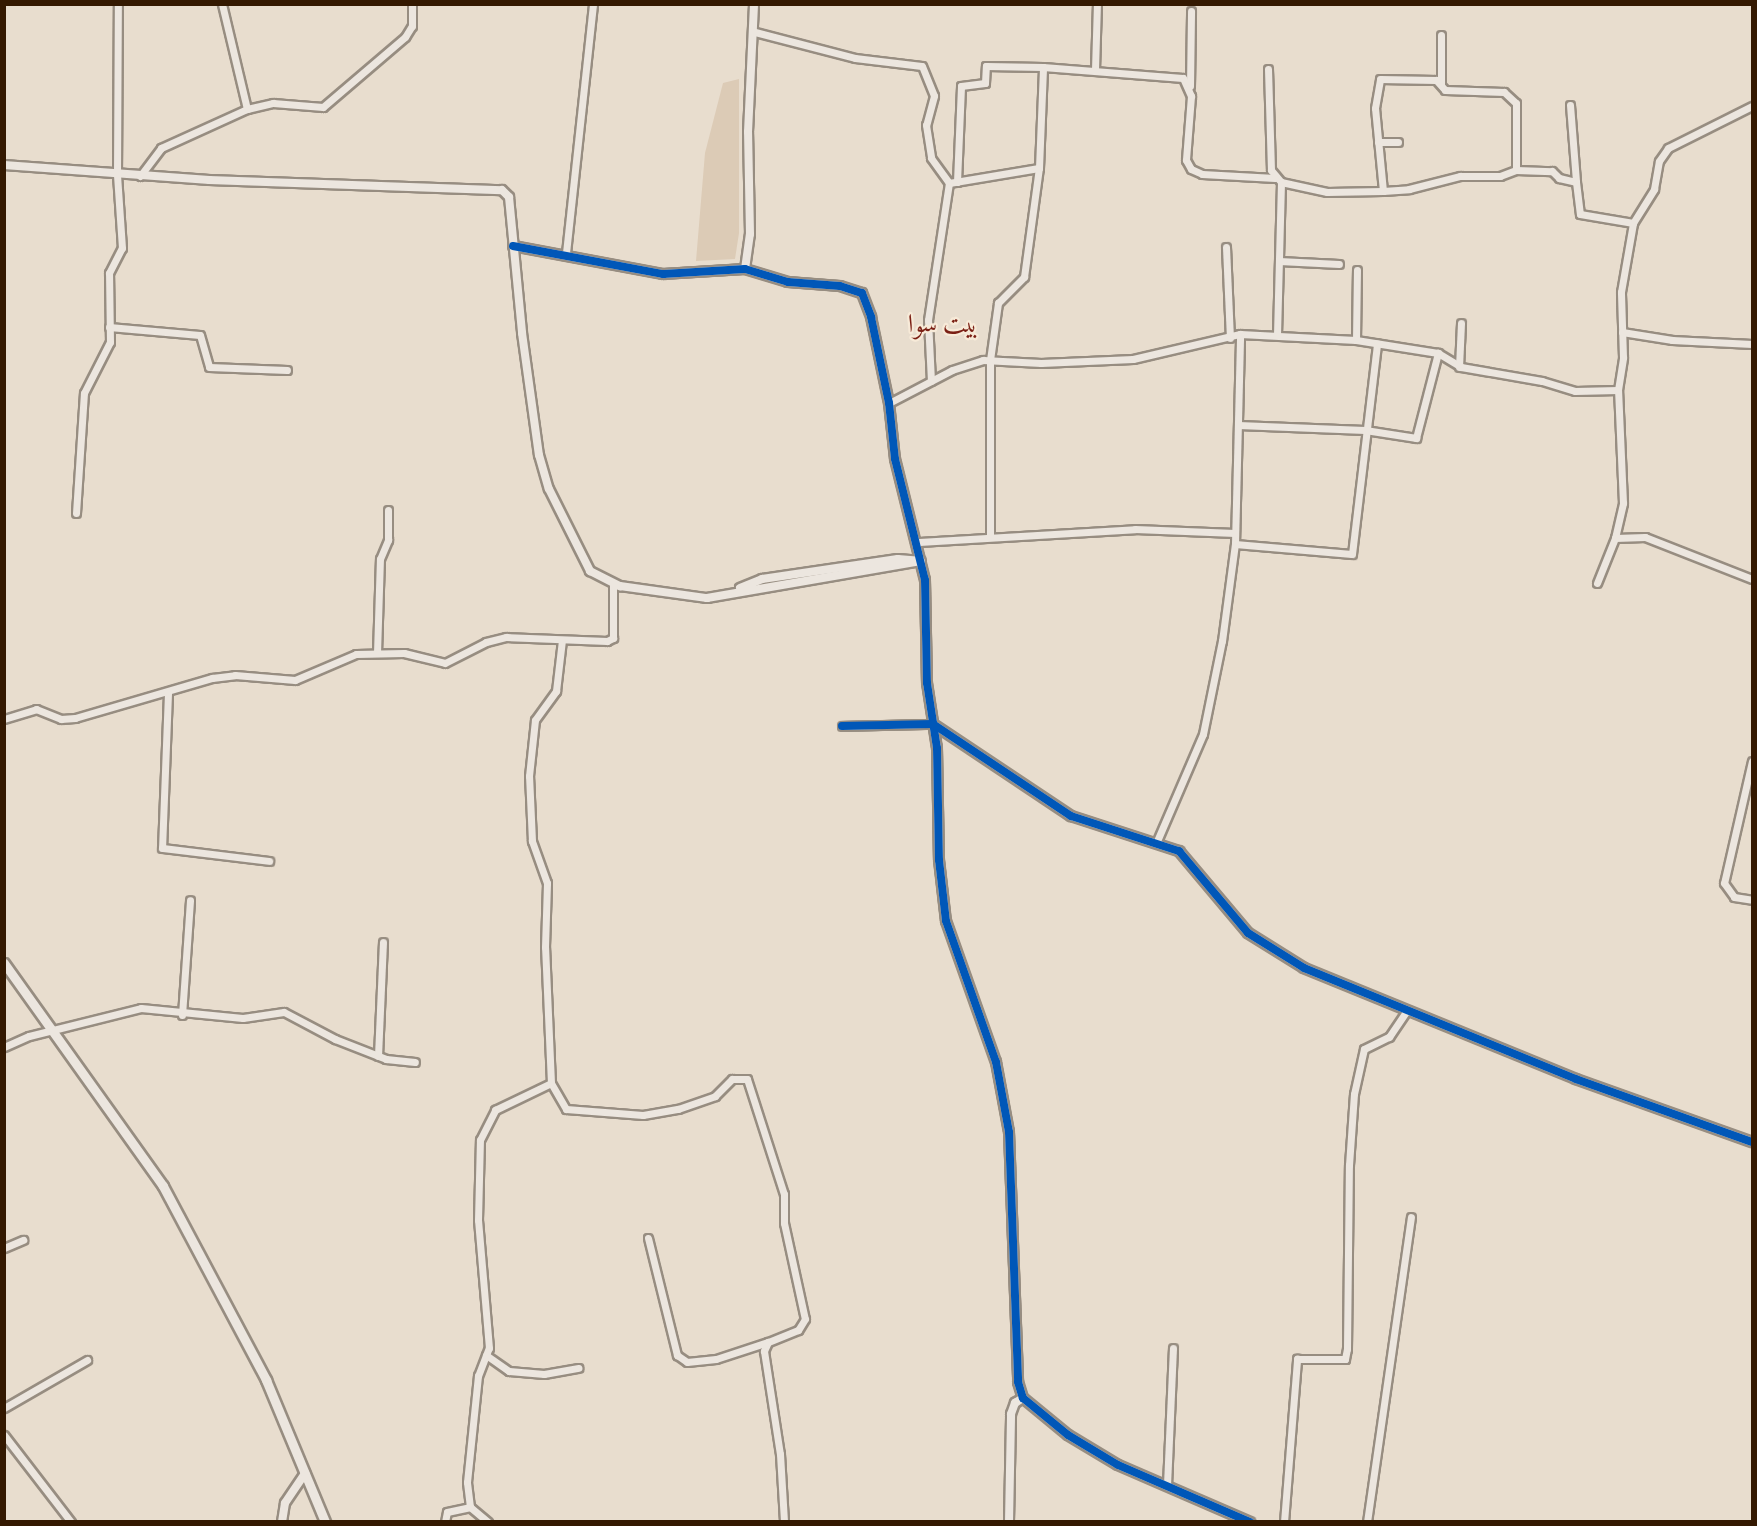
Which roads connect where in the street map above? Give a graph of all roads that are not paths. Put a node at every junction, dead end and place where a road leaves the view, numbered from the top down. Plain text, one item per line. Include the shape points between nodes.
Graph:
1 (118, 4) edge
2 (222, 4) edge
3 (412, 4) edge
4 (593, 4) edge
5 (754, 4) edge
6 (1097, 4) edge
7 (1191, 11) dead end
8 (755, 32) junction
9 (1441, 35) dead end
10 (1043, 67) junction
11 (1268, 69) dead end
12 (1095, 70) junction
13 (1441, 84) junction
14 (1190, 87) junction
15 (1570, 105) dead end
16 (1752, 106) edge
17 (247, 109) junction
18 (1378, 142) junction
19 (1398, 142) dead end
20 (4, 165) edge
21 (1039, 168) junction
22 (1516, 170) junction
23 (117, 174) junction
24 (140, 176) junction
25 (1278, 180) junction
26 (957, 182) junction
27 (1575, 182) junction
28 (949, 183) junction
29 (1383, 191) junction
30 (1633, 223) junction
31 (513, 246) junction
32 (1226, 248) dead end
33 (566, 253) junction
34 (1279, 261) junction
35 (1339, 264) dead end
36 (745, 268) junction
37 (1358, 270) dead end
38 (1461, 323) dead end
39 (109, 327) junction
40 (1622, 332) junction
41 (1240, 334) junction
42 (1277, 335) junction
43 (1230, 338) junction
44 (1356, 340) junction
45 (1377, 343) junction
46 (1752, 344) edge
47 (1438, 352) junction
48 (990, 360) junction
49 (1460, 367) junction
50 (287, 370) dead end
51 (931, 381) junction
52 (1618, 390) junction
53 (889, 403) junction
54 (1238, 425) junction
55 (1365, 430) junction
56 (388, 510) dead end
57 (76, 513) dead end
58 (1235, 533) junction
59 (990, 536) junction
60 (1615, 538) junction
61 (919, 542) junction
62 (1235, 544) junction
63 (921, 561) junction
64 (1752, 579) edge
65 (1597, 583) dead end
66 (613, 584) junction
67 (562, 640) junction
68 (376, 653) junction
69 (168, 693) junction
70 (4, 719) edge
71 (933, 724) junction
72 (842, 726) dead end
73 (1752, 762) edge
74 (1157, 841) junction
75 (269, 861) dead end
76 (190, 900) dead end
77 (1752, 900) edge
78 (383, 942) dead end
79 (4, 963) edge
80 (1407, 1010) junction
81 (182, 1015) junction
82 (53, 1032) junction
83 (4, 1047) edge
84 (378, 1056) junction
85 (415, 1062) dead end
86 (551, 1083) junction
87 (1752, 1142) edge
88 (1411, 1217) dead end
89 (648, 1238) dead end
90 (22, 1240) dead end
91 (4, 1248) edge
92 (768, 1342) junction
93 (1173, 1348) dead end
94 (486, 1355) junction
95 (87, 1360) dead end
96 (578, 1368) dead end
97 (1023, 1398) junction
98 (4, 1408) edge
99 (4, 1435) edge
100 (305, 1473) junction
101 (1167, 1485) junction
102 (470, 1507) junction
103 (71, 1521) edge
104 (282, 1521) edge
105 (325, 1521) edge
106 (445, 1521) edge
107 (488, 1521) edge
108 (784, 1521) edge
109 (1009, 1521) edge
110 (1250, 1521) edge
111 (1284, 1521) edge
112 (1367, 1521) edge

1 - 23 street
2 - 17 street
3 - 17 street via 412,26 405,37 323,107 273,103
4 - 33 street
5 - 8 street
6 - 12 street
7 - 14 street
8 - 28 street via 855,58 922,66 933,96 926,125 932,158
8 - 36 street via 749,105 750,234
9 - 13 street
10 - 12 street
10 - 21 street
10 - 26 street via 986,66 985,83 961,86
11 - 25 street via 1271,171
12 - 14 street via 1176,75
13 - 18 street via 1436,80 1380,79 1375,108
13 - 22 street via 1445,90 1504,92 1516,103
14 - 25 street via 1186,160 1191,170
15 - 27 street
16 - 30 street via 1668,148 1659,161 1654,189
17 - 24 street via 161,148
18 - 19 street
18 - 29 street
20 - 23 street
21 - 26 street
21 - 48 street via 1024,277 998,303
22 - 27 street via 1552,171 1558,178
22 - 29 street via 1500,176 1460,176 1410,189
23 - 24 street
23 - 39 street via 122,248 110,273
24 - 31 street via 502,190 509,197
25 - 29 street via 1327,192
25 - 34 street
26 - 28 street
27 - 30 street via 1580,214
28 - 51 street via 928,320
30 - 40 street via 1621,292
31 - 33 street
31 - 66 street via 543,472 584,563 596,577
32 - 43 street
33 - 36 street via 663,274
34 - 35 street
34 - 42 street
36 - 53 street via 788,282 840,286 862,293 871,317
37 - 44 street
38 - 49 street
39 - 50 street via 200,335 209,367
39 - 57 street via 110,342 84,393
40 - 46 street via 1672,340
40 - 52 street
41 - 42 street
41 - 43 street
41 - 54 street
42 - 44 street
43 - 48 street via 1133,359 1041,363
44 - 45 street
45 - 47 street
45 - 55 street
47 - 49 street
47 - 55 street via 1416,438
48 - 51 street via 972,363
48 - 59 street
49 - 52 street via 1542,381 1575,392
51 - 53 street
52 - 60 street via 1623,503
53 - 61 street via 898,469
54 - 55 street
54 - 58 street
55 - 62 street via 1352,554
56 - 68 street via 388,540 380,559
58 - 59 street via 1135,529
58 - 62 street
59 - 61 street
60 - 64 street via 1645,537
60 - 65 street
61 - 63 street
62 - 74 street via 1207,718 1182,791
63 - 66 street via 898,559 762,579 735,591 697,597
63 - 71 street
66 - 67 street via 613,638
67 - 68 street via 506,637 486,642 445,663 404,653
67 - 86 street via 556,691 535,720 530,776 532,841 547,883 545,947
68 - 69 street via 344,657 295,680 235,675 212,678
69 - 70 street via 75,718 61,719 36,709
69 - 75 street via 162,848
71 - 72 street
71 - 74 street via 1071,816
71 - 97 street via 946,921 996,1062 1009,1132 1018,1382
73 - 77 street via 1724,883 1734,897
74 - 80 street via 1185,857 1222,907 1248,933 1304,968
76 - 81 street
78 - 84 street
79 - 82 main road
80 - 87 street via 1576,1079
80 - 111 street via 1389,1037 1364,1049 1354,1094 1351,1141 1347,1349 1345,1359 1297,1359
81 - 82 street via 141,1008
81 - 84 street via 243,1017 284,1012
82 - 83 street via 29,1036
82 - 100 main road via 163,1186 266,1380
84 - 85 street
86 - 92 street via 566,1109 643,1115 678,1110 714,1096 732,1078 747,1078 784,1194 784,1223 805,1319 798,1330
86 - 94 street via 495,1110 480,1140 478,1220
88 - 112 street
89 - 92 street via 677,1354 687,1362 716,1359
90 - 91 street
92 - 108 street via 764,1351 780,1454
93 - 101 street
94 - 96 street via 509,1371 544,1374
94 - 102 street via 478,1376 467,1482
95 - 98 street
97 - 101 street via 1068,1435 1118,1465
97 - 109 street via 1015,1403 1011,1414
99 - 103 street
100 - 104 street via 285,1503
100 - 105 main road
101 - 110 street
102 - 106 street via 447,1512
102 - 107 street

